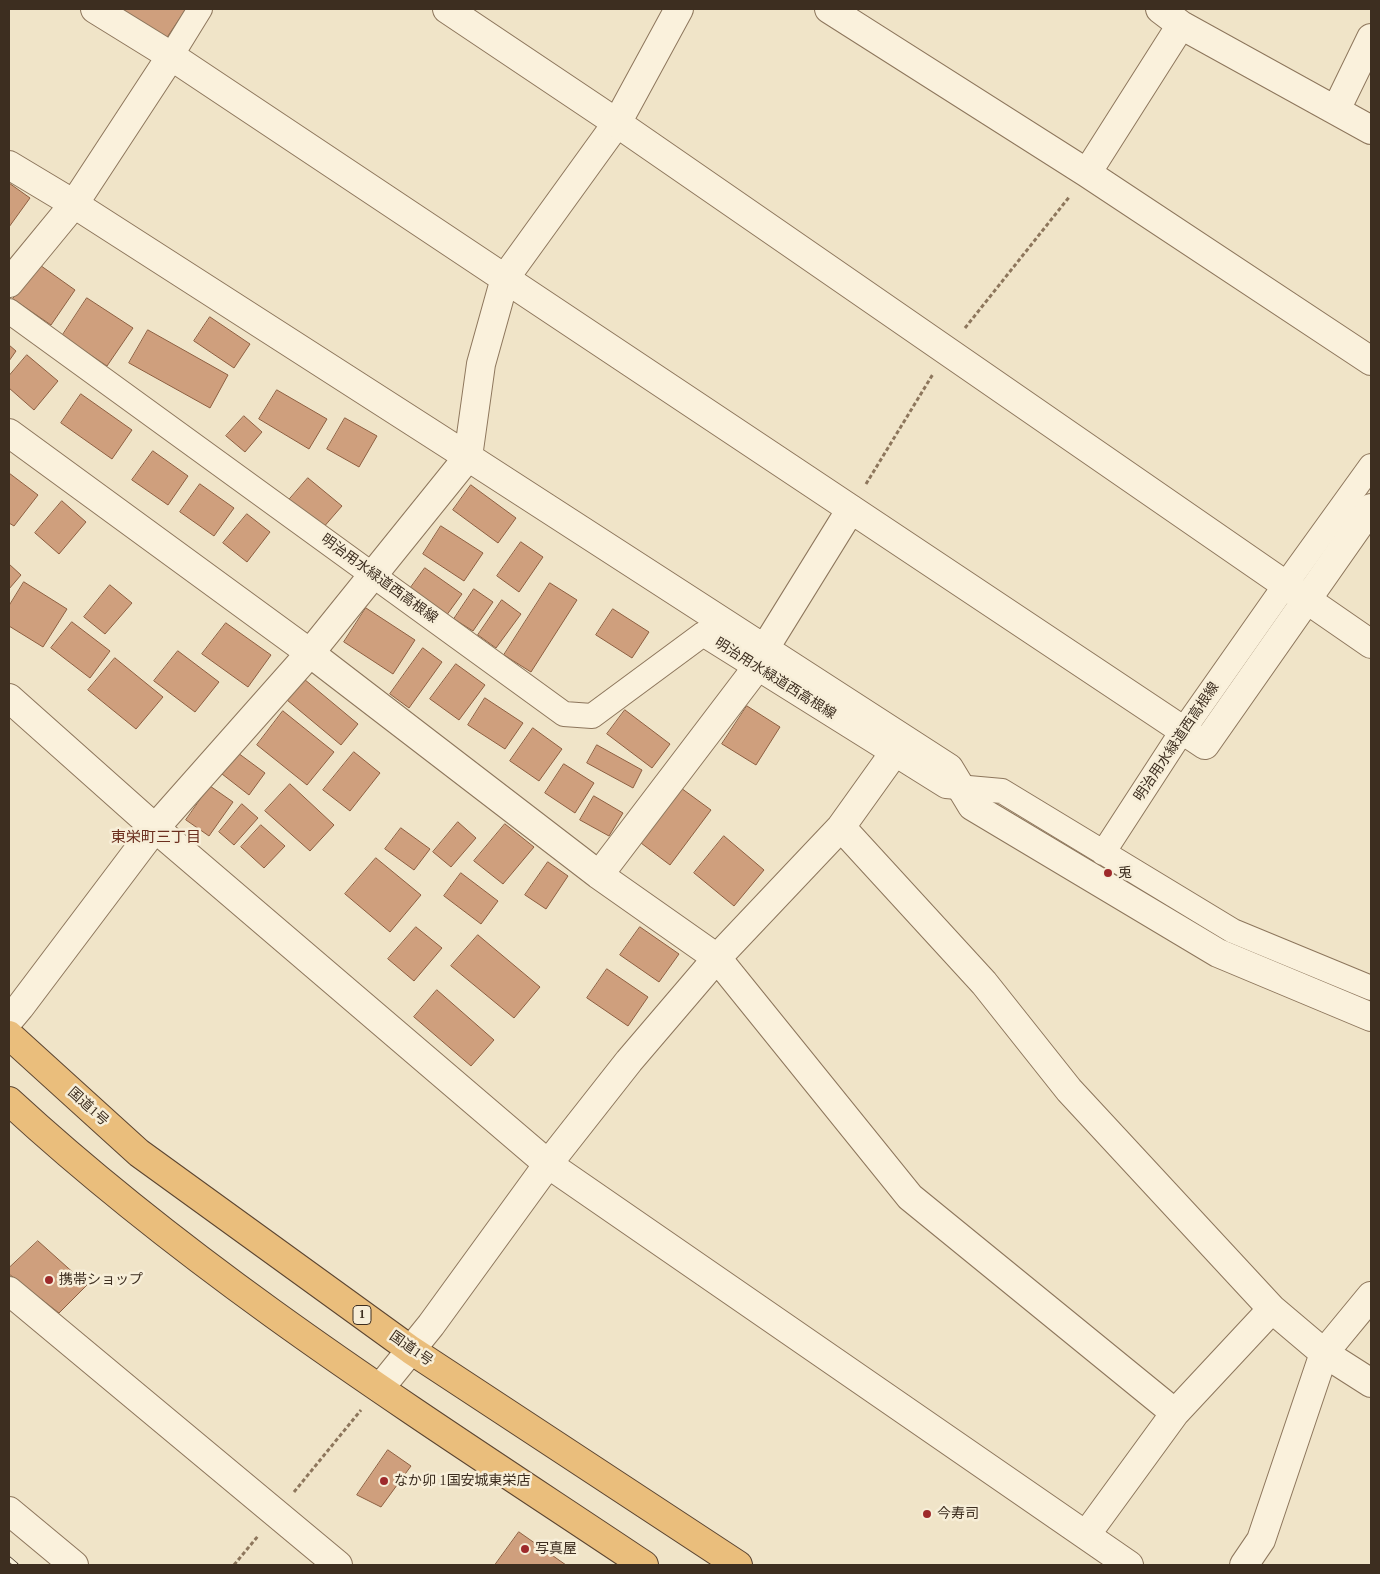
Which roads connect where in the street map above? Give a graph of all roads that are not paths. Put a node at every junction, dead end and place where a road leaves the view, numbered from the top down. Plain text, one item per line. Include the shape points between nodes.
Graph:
1 (95, 9) edge
2 (200, 9) edge
3 (447, 9) edge
4 (679, 9) edge
5 (829, 9) edge
6 (1170, 17) edge
7 (1371, 38) edge
8 (171, 56) junction
9 (1336, 110) junction
10 (616, 123) junction
11 (1371, 130) edge
12 (9, 165) edge
13 (1087, 174) junction
14 (74, 204) junction
15 (505, 278) junction
16 (9, 283) edge
17 (9, 311) edge
18 (1371, 361) edge
19 (9, 433) edge
20 (468, 457) junction
21 (1371, 466) edge
22 (1371, 508) edge
23 (851, 509) junction
24 (374, 575) junction
25 (1296, 592) junction
26 (1371, 644) edge
27 (310, 653) junction
28 (761, 658) junction
29 (9, 698) edge
30 (1183, 731) junction
31 (899, 746) junction
32 (962, 788) junction
33 (841, 827) junction
34 (155, 828) junction
35 (1103, 853) junction
36 (599, 874) junction
37 (717, 958) junction
38 (1371, 988) edge
39 (1371, 1017) edge
40 (9, 1020) edge
41 (9, 1035) edge
42 (9, 1101) edge
43 (548, 1164) junction
44 (9, 1292) edge
45 (1371, 1296) edge
46 (1272, 1308) junction
47 (411, 1350) junction
48 (1324, 1353) junction
49 (1371, 1383) edge
50 (380, 1388) junction
51 (1175, 1413) junction
52 (9, 1511) edge
53 (1086, 1534) junction
54 (74, 1565) edge
55 (338, 1565) edge
56 (644, 1565) edge
57 (738, 1565) edge
58 (1129, 1565) edge
59 (1244, 1565) edge

1 - 8 street
2 - 8 street
3 - 10 street
4 - 10 street
5 - 13 street
6 - 9 street
6 - 13 street
7 - 9 street
8 - 14 street
8 - 15 street
9 - 11 street
10 - 15 street
10 - 25 street
12 - 14 street
13 - 18 street
14 - 16 street
14 - 20 street
15 - 20 street via 482,364
15 - 23 street
17 - 24 street, 明治用水緑道西高根線
19 - 27 street
20 - 24 street
20 - 28 street
21 - 25 street
22 - 25 street
23 - 28 street
23 - 30 street
24 - 27 street
24 - 28 street, 明治用水緑道西高根線 via 564,714 592,716 703,634
25 - 26 street
25 - 30 street via 1205,745
27 - 34 street
27 - 36 street
28 - 31 street
28 - 36 street
29 - 34 street
30 - 35 street, 明治用水緑道西高根線
31 - 32 street via 949,768
31 - 33 street
32 - 35 street via 1002,791
32 - 39 street via 972,806 1218,953
33 - 37 street
33 - 46 street via 984,983 1069,1090
34 - 40 street
34 - 43 street
35 - 38 street via 1233,931
36 - 37 street
37 - 43 street via 629,1061
37 - 51 street via 910,1197
41 - 47 highway, 国道1号 / 1 via 139,1153
42 - 50 highway via 50,1139 149,1219 232,1283
43 - 47 street
43 - 53 street
44 - 55 street
45 - 48 street
46 - 48 street
46 - 51 street
47 - 50 street
47 - 57 highway, 国道1号 / 1
48 - 49 street
48 - 59 street via 1261,1540
50 - 56 highway
51 - 53 street
52 - 54 street
53 - 58 street

